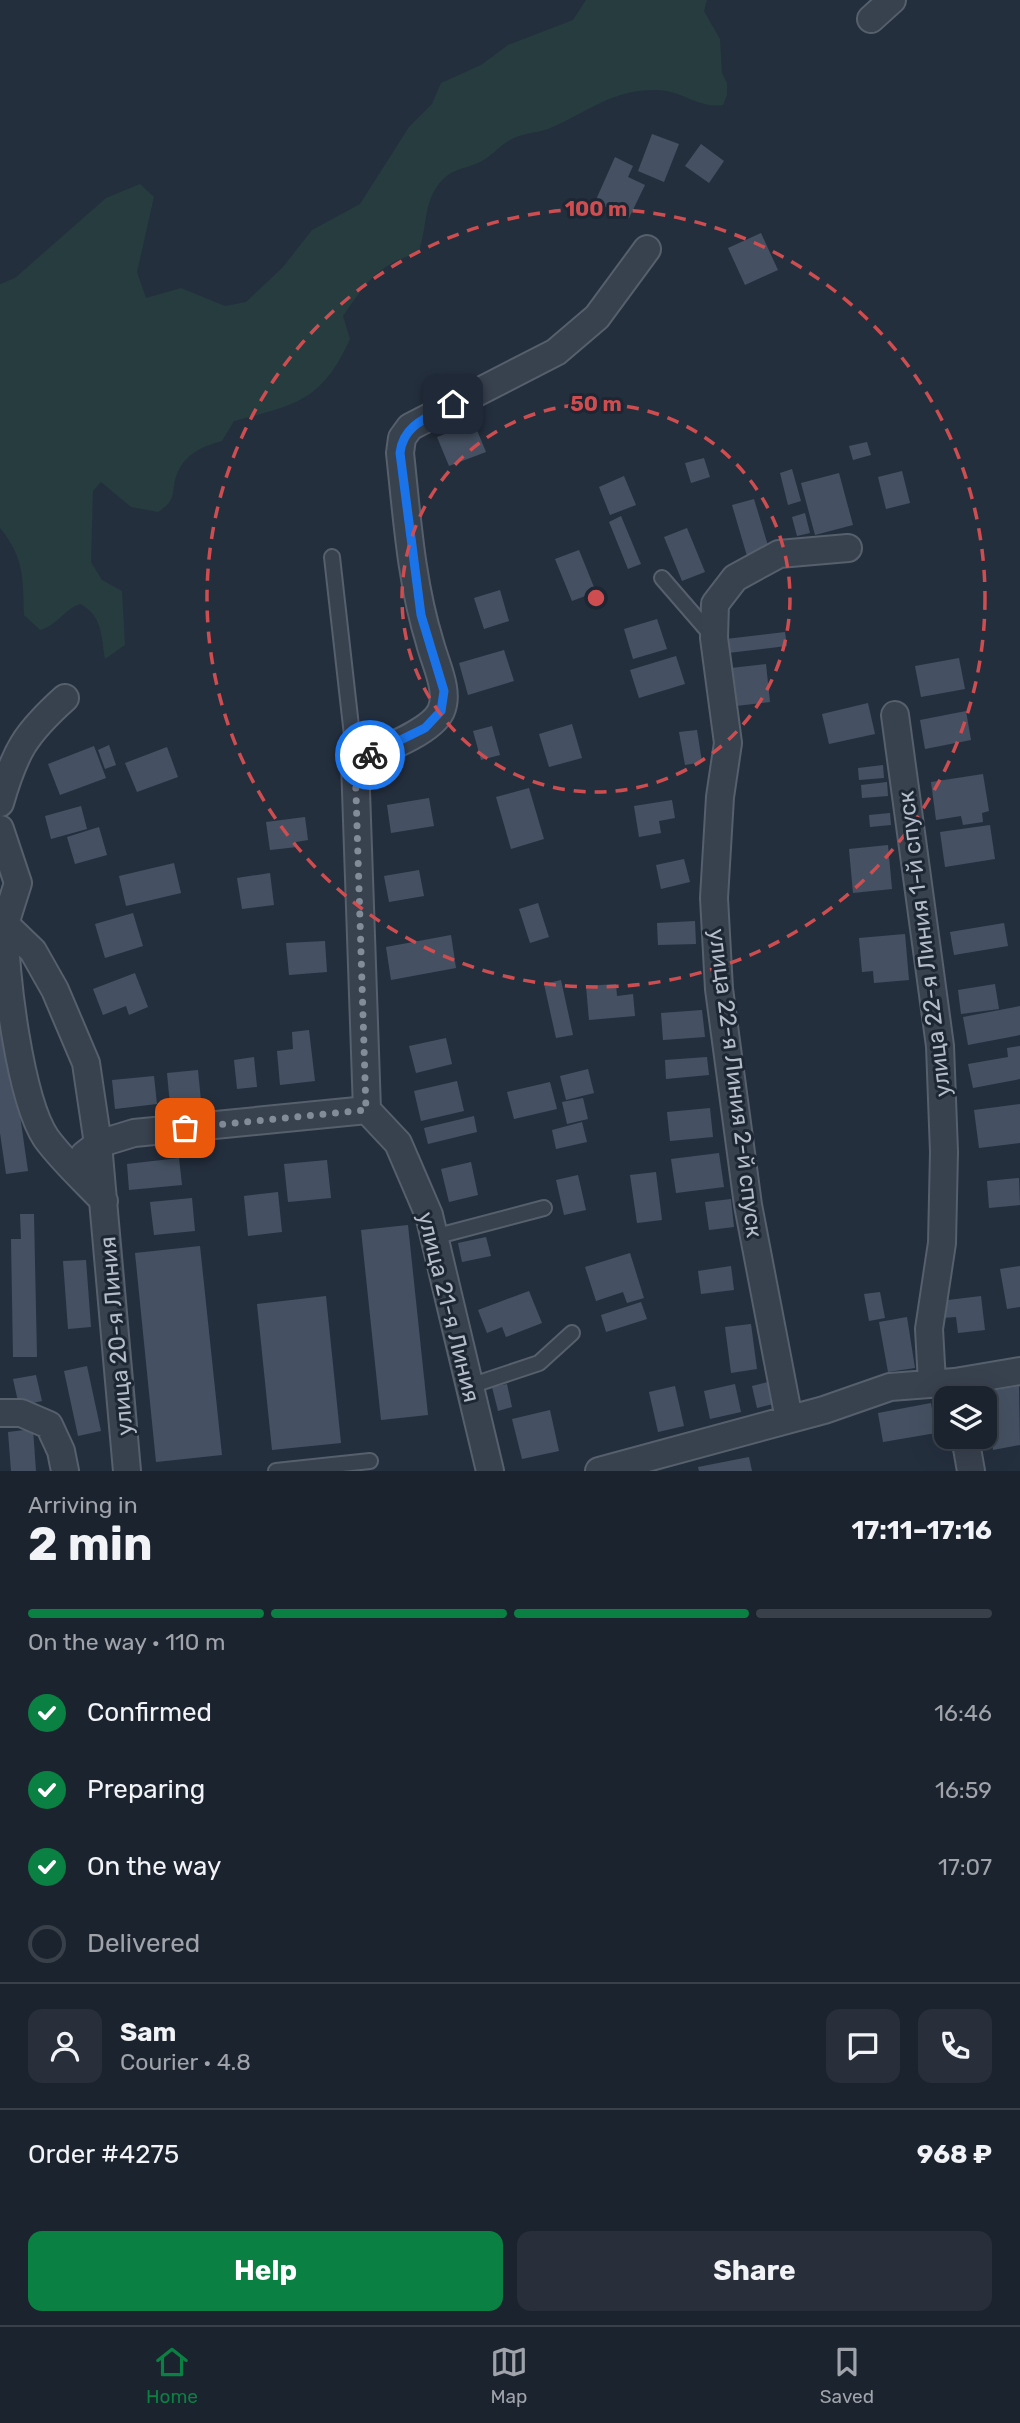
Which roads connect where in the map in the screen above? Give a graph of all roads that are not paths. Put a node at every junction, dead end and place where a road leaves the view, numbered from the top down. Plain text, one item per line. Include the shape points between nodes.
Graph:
1 (892, 0) edge
2 (871, 19) dead end
3 (647, 249) dead end
4 (848, 548) dead end
5 (332, 557) dead end
6 (662, 578) dead end
7 (714, 638) junction
8 (65, 698) dead end
9 (895, 715) dead end
10 (355, 762) junction
11 (0, 803) edge
12 (0, 829) edge
13 (3, 920) edge
14 (366, 1110) junction
15 (99, 1143) junction
16 (71, 1165) junction
17 (104, 1201) junction
18 (544, 1208) dead end
19 (434, 1237) junction
20 (572, 1333) dead end
21 (1020, 1371) edge
22 (470, 1386) junction
23 (947, 1386) edge
24 (956, 1386) edge
25 (934, 1388) edge
26 (0, 1413) edge
27 (789, 1419) junction
28 (967, 1449) edge
29 (370, 1461) dead end
30 (616, 1469) edge
31 (65, 1471) edge
32 (127, 1471) edge
33 (276, 1471) edge
34 (490, 1471) edge
35 (971, 1471) edge

1 - 2 street
3 - 10 street via 597,317 555,352 410,427 402,438 412,563 421,615 444,691 441,711 425,728
4 - 7 street, улица 22-я Линия 2-й спуск via 779,554 734,578 715,604
5 - 10 lane
6 - 7 lane
7 - 27 street, улица 22-я Линия 2-й спуск via 728,743 714,898 719,989 748,1205
8 - 11 street via 35,726 13,759
9 - 23 street, улица 22-я Линия 1-й спуск via 940,1046 942,1217 929,1329
10 - 14 street
12 - 13 street via 18,883
13 - 15 street, улица 20-я Линия via 33,951 66,1014 86,1063
13 - 16 street via 29,1103 47,1138
14 - 15 street via 134,1133
14 - 19 street, улица 21-я Линия via 398,1143
15 - 16 street
15 - 17 street, улица 20-я Линия
16 - 17 street
17 - 32 street, улица 20-я Линия
18 - 19 lane
19 - 22 street, улица 21-я Линия
20 - 22 lane via 539,1363
21 - 24 street
22 - 34 street, улица 21-я Линия
25 - 27 street via 890,1387
26 - 31 street via 21,1413 49,1425
27 - 30 street
28 - 35 street
29 - 33 lane

